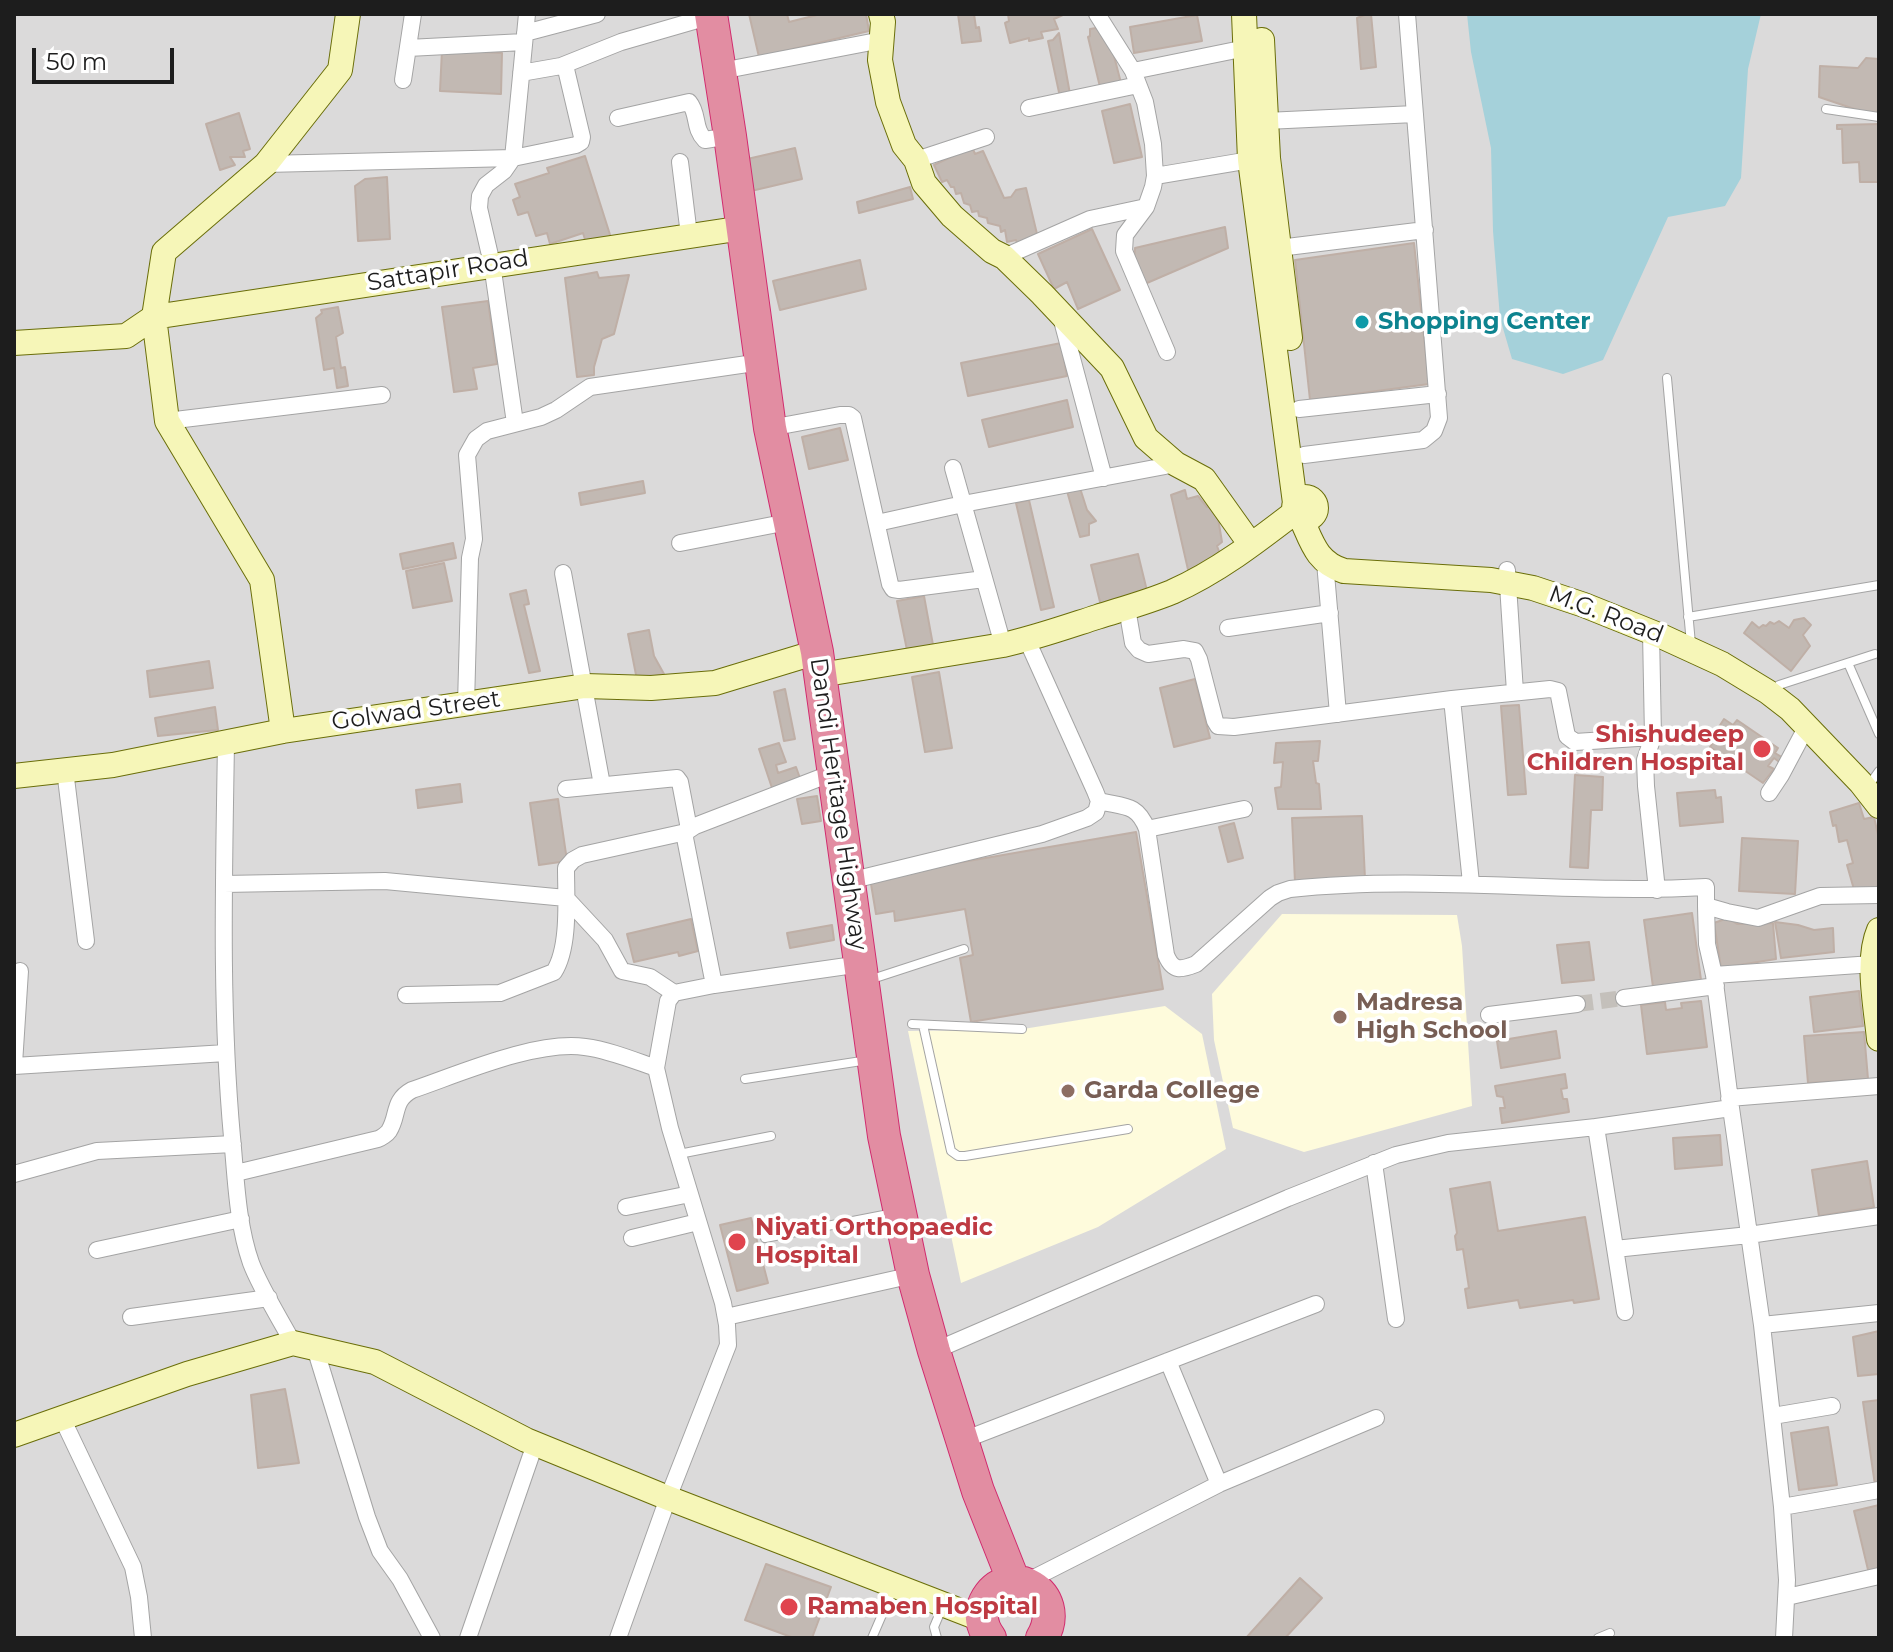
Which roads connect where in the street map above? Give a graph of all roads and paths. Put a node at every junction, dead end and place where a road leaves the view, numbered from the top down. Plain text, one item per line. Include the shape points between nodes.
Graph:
1 (348, 14) edge
2 (413, 14) edge
3 (527, 14) edge
4 (597, 14) edge
5 (1097, 14) edge
6 (1244, 14) edge
7 (1261, 14) edge
8 (1407, 14) edge
9 (711, 15) edge
10 (883, 23) edge
11 (524, 38) junction
12 (408, 48) junction
13 (1246, 48) junction
14 (565, 65) junction
15 (721, 71) junction
16 (521, 73) junction
17 (1135, 78) junction
18 (403, 80) dead end
19 (1029, 108) dead end
20 (1826, 109) dead end
21 (1415, 114) junction
22 (1879, 117) edge
23 (618, 118) dead end
24 (1266, 121) junction
25 (730, 136) junction
26 (986, 137) dead end
27 (513, 158) junction
28 (916, 160) junction
29 (1250, 160) junction
30 (680, 162) dead end
31 (266, 164) junction
32 (1155, 176) junction
33 (1146, 207) junction
34 (743, 228) junction
35 (1425, 230) junction
36 (689, 235) junction
37 (1279, 248) junction
38 (1004, 257) junction
39 (492, 264) junction
40 (1060, 313) junction
41 (154, 317) junction
42 (14, 343) edge
43 (1167, 352) dead end
44 (761, 362) junction
45 (1667, 378) dead end
46 (1438, 394) junction
47 (382, 395) dead end
48 (1299, 409) junction
49 (167, 421) junction
50 (515, 423) junction
51 (770, 428) junction
52 (1304, 455) junction
53 (1176, 464) junction
54 (953, 468) dead end
55 (1104, 478) junction
56 (963, 504) junction
57 (1303, 509) junction
58 (788, 522) junction
59 (877, 523) junction
60 (680, 543) dead end
61 (1251, 545) junction
62 (1325, 562) junction
63 (1364, 566) junction
64 (563, 573) dead end
65 (1507, 576) junction
66 (984, 579) junction
67 (1879, 585) edge
68 (1127, 608) junction
69 (1330, 613) junction
70 (1228, 628) dead end
71 (1651, 632) junction
72 (1690, 634) junction
73 (1015, 642) junction
74 (1875, 654) dead end
75 (1848, 663) junction
76 (818, 664) junction
77 (1779, 685) junction
78 (585, 686) junction
79 (1515, 692) junction
80 (1452, 699) junction
81 (466, 704) junction
82 (1338, 714) junction
83 (1807, 726) junction
84 (283, 731) junction
85 (1879, 734) edge
86 (1653, 737) junction
87 (226, 742) junction
88 (65, 770) junction
89 (835, 772) junction
90 (14, 776) edge
91 (602, 785) junction
92 (1875, 786) edge
93 (566, 789) dead end
94 (1769, 793) dead end
95 (1099, 801) junction
96 (1244, 809) dead end
97 (1147, 829) junction
98 (688, 830) junction
99 (849, 881) junction
100 (1471, 883) junction
101 (224, 884) junction
102 (1657, 890) junction
103 (1879, 895) edge
104 (566, 898) junction
105 (1706, 906) junction
106 (1879, 930) edge
107 (86, 941) dead end
108 (964, 949) dead end
109 (1873, 964) junction
110 (20, 971) dead end
111 (862, 973) junction
112 (1715, 980) junction
113 (714, 985) junction
114 (674, 993) junction
115 (406, 995) dead end
116 (1624, 998) tunnel mouth
117 (1577, 1004) tunnel mouth
118 (1878, 1011) edge
119 (1489, 1015) dead end
120 (912, 1024) dead end
121 (923, 1025) junction
122 (1022, 1029) dead end
123 (1879, 1039) edge
124 (226, 1053) junction
125 (872, 1059) junction
126 (14, 1065) edge
127 (656, 1068) junction
128 (745, 1079) dead end
129 (1879, 1086) edge
130 (1730, 1103) junction
131 (1596, 1127) junction
132 (1128, 1129) dead end
133 (771, 1136) dead end
134 (233, 1144) junction
135 (678, 1155) junction
136 (1374, 1163) junction
137 (236, 1173) junction
138 (14, 1174) edge
139 (690, 1194) junction
140 (626, 1207) dead end
141 (899, 1212) junction
142 (1879, 1216) edge
143 (241, 1219) junction
144 (698, 1222) junction
145 (1749, 1235) junction
146 (632, 1238) dead end
147 (765, 1238) dead end
148 (1615, 1249) junction
149 (97, 1250) dead end
150 (913, 1275) junction
151 (269, 1298) junction
152 (1316, 1304) dead end
153 (1625, 1312) dead end
154 (1879, 1313) edge
155 (131, 1317) dead end
156 (726, 1317) junction
157 (1396, 1319) dead end
158 (1762, 1325) junction
159 (304, 1346) junction
160 (934, 1351) junction
161 (1168, 1361) junction
162 (1832, 1406) dead end
163 (1773, 1416) junction
164 (62, 1418) junction
165 (1376, 1418) dead end
166 (14, 1435) edge
167 (961, 1441) junction
168 (535, 1444) junction
169 (1219, 1484) junction
170 (1879, 1490) edge
171 (668, 1498) junction
172 (1782, 1507) junction
173 (1879, 1576) edge
174 (1019, 1582) junction
175 (895, 1584) junction
176 (1787, 1597) junction
177 (944, 1603) junction
178 (986, 1628) edge
179 (1610, 1633) dead end
180 (1051, 1635) edge
181 (143, 1638) edge
182 (432, 1638) edge
183 (468, 1638) edge
184 (618, 1638) edge
185 (872, 1638) edge
186 (937, 1638) edge
187 (1598, 1638) edge
188 (1784, 1638) edge

1 - 31 street via 340,70
2 - 12 street
3 - 11 street
4 - 11 street
5 - 17 street
6 - 13 street, M.G. Road
7 - 24 street, M.G. Road
8 - 21 street
9 - 14 street
9 - 15 highway, Dandi Heritage Highway
10 - 15 street
10 - 28 street via 880,60 888,102 904,145
11 - 12 street
11 - 16 street
12 - 18 street
13 - 17 street
13 - 29 street, M.G. Road
14 - 16 street
14 - 27 street via 581,142
15 - 25 highway, Dandi Heritage Highway
16 - 27 street
17 - 19 street
17 - 32 street via 1148,116
20 - 22 lane
21 - 24 street
21 - 35 street
23 - 25 street via 689,102 705,140
24 - 37 street, M.G. Road
25 - 34 highway, Dandi Heritage Highway
26 - 28 street
27 - 31 street
27 - 39 street via 480,196
28 - 38 street via 924,183 939,202
29 - 32 street
29 - 57 street, M.G. Road
30 - 36 street
31 - 41 street via 164,252
32 - 33 street
33 - 38 street via 1090,219
33 - 43 street via 1125,235 1124,251
34 - 36 street, Sattapir Road
34 - 44 highway, Dandi Heritage Highway
35 - 37 street
35 - 46 street
36 - 39 street, Sattapir Road
37 - 48 street, M.G. Road
38 - 40 street
39 - 41 street, Sattapir Road
39 - 50 street
40 - 53 street via 1112,368 1146,438
40 - 55 street
41 - 42 street via 126,336
41 - 49 street
44 - 50 street via 590,387 556,410
44 - 51 highway, Dandi Heritage Highway
45 - 72 lane
46 - 48 street
46 - 52 street via 1439,418 1423,440
47 - 49 street
48 - 52 street, M.G. Road
49 - 84 street via 262,580
50 - 81 street via 487,431 467,455 474,539
51 - 58 highway, Dandi Heritage Highway
51 - 59 street via 840,415 853,418
52 - 57 street, M.G. Road
53 - 55 street
53 - 61 street via 1204,479
54 - 56 street
55 - 56 street
56 - 59 street
56 - 66 street
57 - 61 street, Golwad Street
57 - 62 street, M.G. Road
57 - 63 street, M.G. Road via 1332,552
58 - 60 street
58 - 76 highway, Dandi Heritage Highway
59 - 66 street via 893,589
61 - 68 street, Golwad Street via 1171,592
62 - 63 street, M.G. Road via 1344,571
62 - 69 street
63 - 65 street, M.G. Road via 1491,580
64 - 78 street
65 - 71 street, M.G. Road
65 - 72 street, M.G. Road via 1537,575
65 - 79 street
66 - 73 street
67 - 72 lane
68 - 73 street, Golwad Street
68 - 82 street via 1139,650 1195,651 1218,726
69 - 70 street
69 - 82 street
71 - 72 street, M.G. Road
71 - 86 street
72 - 77 street, M.G. Road
72 - 83 street, M.G. Road
73 - 76 street, Golwad Street
73 - 95 street
74 - 75 lane
75 - 77 lane
75 - 85 lane
76 - 78 street, Golwad Street via 715,683
76 - 89 highway, Dandi Heritage Highway
77 - 92 street, M.G. Road via 1799,700
78 - 81 street, Golwad Street
78 - 91 street
79 - 80 street
79 - 86 street via 1558,691 1567,736 1575,742
80 - 82 street
80 - 100 street
81 - 84 street, Golwad Street
83 - 92 street, M.G. Road
83 - 94 street
84 - 87 street, Golwad Street
86 - 102 street via 1645,760
87 - 88 street, Golwad Street
87 - 101 street
88 - 90 street, Golwad Street
88 - 107 street
89 - 98 street
89 - 99 highway, Dandi Heritage Highway
91 - 93 street
91 - 98 street via 677,778
95 - 97 street via 1134,809
95 - 99 street via 1087,818 1042,834
96 - 97 street
97 - 100 street via 1166,955 1175,968 1196,964 1270,898 1290,889
98 - 104 street via 573,860 566,868
98 - 113 street via 685,838
99 - 111 highway, Dandi Heritage Highway
100 - 102 street
101 - 104 street via 385,881
101 - 124 street
102 - 105 street via 1706,887
103 - 105 street via 1820,896 1758,918
104 - 114 street via 605,940 622,971 650,977
104 - 115 street via 562,951 554,972 500,993
105 - 112 street
106 - 109 street
108 - 111 lane
109 - 112 street
109 - 118 street
110 - 126 street
111 - 113 street
111 - 125 highway, Dandi Heritage Highway via 872,1021
112 - 116 street
112 - 130 street
113 - 114 street
114 - 127 street
117 - 119 street
118 - 123 street
120 - 121 lane
121 - 122 lane
121 - 132 lane via 951,1151 958,1156
124 - 126 street
124 - 134 street
125 - 128 lane
125 - 141 highway, Dandi Heritage Highway
127 - 135 street
127 - 137 street via 584,1047 508,1057 405,1094 388,1133 378,1139
129 - 130 street
130 - 131 street
130 - 145 street
131 - 136 street via 1448,1143
131 - 148 street
133 - 135 lane
134 - 137 street
134 - 138 street via 97,1151
135 - 139 street
136 - 157 street
136 - 160 street
137 - 143 street
139 - 140 street
139 - 144 street
141 - 147 lane
141 - 150 highway, Dandi Heritage Highway
142 - 145 street
143 - 149 street
143 - 151 street via 252,1266
144 - 146 street
144 - 156 street
145 - 148 street
145 - 158 street
148 - 153 street
150 - 156 street
150 - 160 highway, Dandi Heritage Highway
151 - 155 street
151 - 159 street
152 - 161 street
154 - 158 street
156 - 171 street via 728,1345
158 - 163 street
159 - 164 street via 187,1374
159 - 168 street via 375,1362
159 - 182 street via 380,1551
160 - 167 highway, Dandi Heritage Highway
161 - 167 street
161 - 169 street
162 - 163 street
163 - 172 street
164 - 166 street
164 - 181 street via 133,1567
165 - 169 street
167 - 174 highway, Dandi Heritage Highway
168 - 171 street
168 - 183 street
169 - 174 street
170 - 172 street
171 - 175 street
171 - 184 street
172 - 176 street
173 - 176 street
174 - 178 highway via 1002,1584 986,1599
174 - 180 highway via 1043,1596
175 - 177 street
175 - 185 lane
176 - 188 street
177 - 178 street
177 - 186 lane via 934,1627
179 - 187 lane

